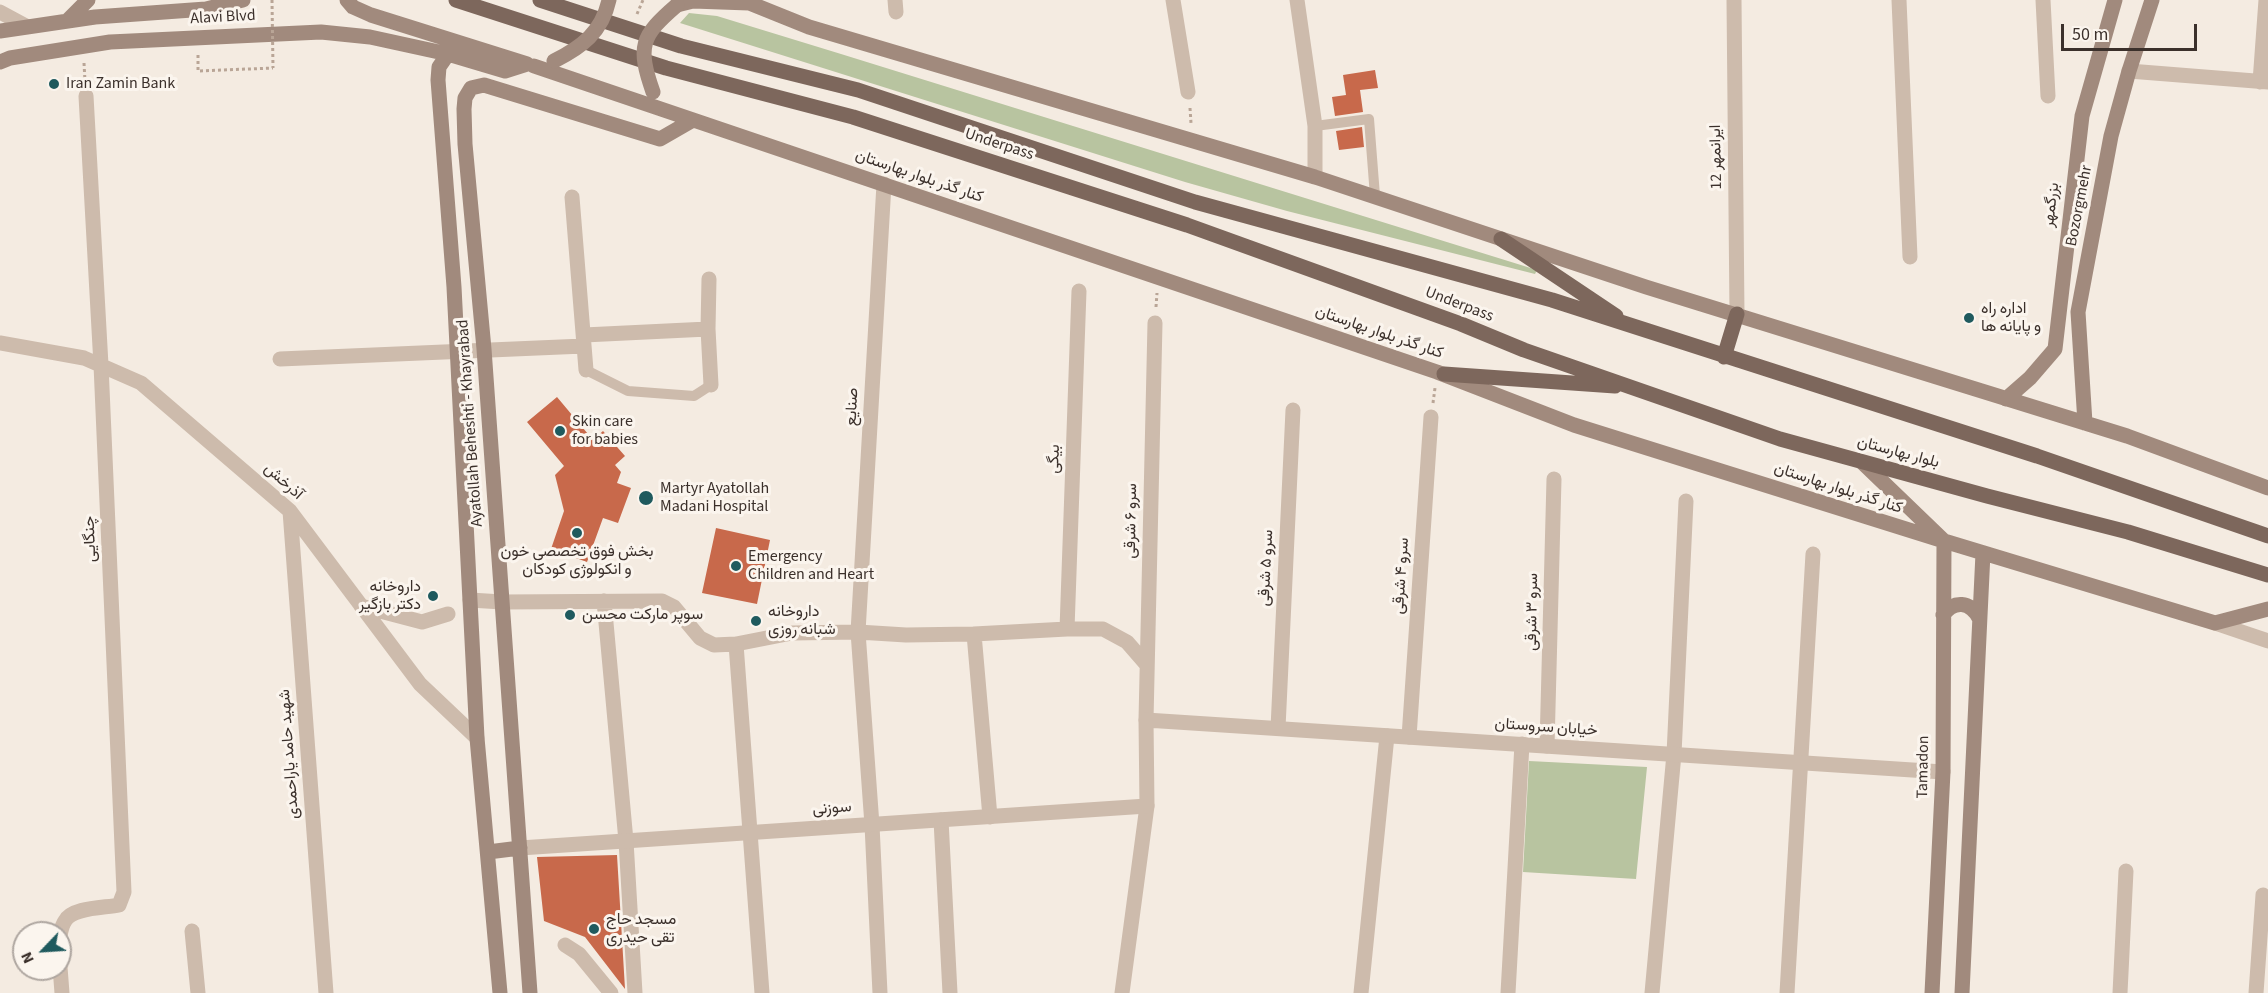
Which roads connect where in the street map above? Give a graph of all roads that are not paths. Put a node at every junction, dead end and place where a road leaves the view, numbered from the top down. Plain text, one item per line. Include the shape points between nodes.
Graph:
1 (88, 0) edge
2 (243, 0) edge
3 (347, 0) edge
4 (456, 0) edge
5 (540, 0) edge
6 (609, 0) edge
7 (1173, 0) edge
8 (1297, 0) edge
9 (1734, 0) edge
10 (1899, 0) edge
11 (2043, 0) edge
12 (2115, 0) edge
13 (2152, 0) edge
14 (2266, 0) edge
15 (746, 2) edge
16 (0, 12) edge
17 (68, 20) junction
18 (26, 26) junction
19 (0, 31) edge
20 (448, 54) junction
21 (0, 62) edge
22 (530, 65) junction
23 (2129, 71) junction
24 (2264, 82) edge
25 (1188, 92) road end
26 (86, 96) road end
27 (2048, 96) dead end
28 (693, 120) junction
29 (1315, 126) junction
30 (1314, 177) junction
31 (884, 184) junction
32 (1375, 196) junction
33 (572, 197) dead end
34 (1501, 239) junction
35 (1910, 257) dead end
36 (709, 279) dead end
37 (1079, 291) dead end
38 (1737, 314) junction
39 (1155, 323) road end
40 (1634, 328) junction
41 (708, 329) junction
42 (584, 340) junction
43 (0, 343) edge
44 (484, 349) junction
45 (458, 350) junction
46 (1524, 350) joint
47 (1724, 357) junction
48 (280, 359) dead end
49 (101, 365) junction
50 (586, 370) joint
51 (1441, 373) junction
52 (711, 385) joint
53 (1638, 388) junction
54 (2006, 399) junction
55 (1293, 410) dead end
56 (1431, 417) road end
57 (2085, 423) junction
58 (1863, 463) junction
59 (1554, 479) dead end
60 (2268, 488) edge
61 (1686, 501) dead end
62 (290, 511) junction
63 (2268, 537) edge
64 (1944, 541) junction
65 (1983, 553) junction
66 (1813, 554) dead end
67 (2268, 575) edge
68 (470, 600) junction
69 (604, 601) junction
70 (502, 602) junction
71 (361, 606) junction
72 (2268, 609) edge
73 (448, 614) dead end
74 (1943, 615) junction
75 (1979, 618) junction
76 (2215, 623) junction
77 (1067, 629) junction
78 (858, 632) junction
79 (974, 634) junction
80 (2268, 641) edge
81 (736, 644) junction
82 (1147, 665) junction
83 (1146, 720) junction
84 (1278, 728) junction
85 (1387, 736) junction
86 (1409, 737) junction
87 (477, 738) junction
88 (1522, 744) junction
89 (1547, 746) junction
90 (1674, 754) junction
91 (1802, 763) junction
92 (1943, 772) junction
93 (1147, 806) junction
94 (990, 817) junction
95 (941, 820) junction
96 (872, 825) junction
97 (750, 833) junction
98 (626, 841) junction
99 (520, 849) junction
100 (488, 852) junction
101 (2126, 871) dead end
102 (2263, 894) dead end
103 (64, 921) edge
104 (192, 932) dead end
105 (565, 945) dead end
106 (198, 993) edge
107 (327, 993) edge
108 (500, 993) edge
109 (530, 993) edge
110 (611, 993) edge
111 (635, 993) edge
112 (762, 993) edge
113 (880, 993) edge
114 (950, 993) edge
115 (1122, 993) edge
116 (1361, 993) edge
117 (1508, 993) edge
118 (1652, 993) edge
119 (1787, 993) edge
120 (1932, 993) edge
121 (1962, 993) edge
122 (2120, 993) edge
123 (2256, 993) edge

1 - 17 main road
2 - 17 main road, Alavi Blvd via 206,9
3 - 22 main road, کنار گذر بلوار بهارستان via 371,15
4 - 46 main road, Underpass via 666,68 853,117 1187,225
5 - 40 main road, Underpass via 681,46 858,90 1195,202 1552,300
6 - 22 main road, Alavi Blvd, bridge via 601,25 577,50 554,61
7 - 25 street
8 - 29 street
9 - 38 street, ایرانمهر 12
10 - 35 street
11 - 27 street
12 - 54 main road, بزرگمهر via 2082,116 2055,349
13 - 23 main road, Bozorgmehr
14 - 24 street
15 - 28 main road, bridge via 677,4 654,25 644,45 645,68 653,92 666,106
15 - 30 main road via 809,27
16 - 18 street
17 - 18 main road, Alavi Blvd
18 - 19 main road, Alavi Blvd
20 - 21 main road, Alavi Blvd via 370,37 321,32 121,41
20 - 22 main road, Alavi Blvd via 505,70
20 - 45 main road, Ayatollah Beheshti - Khayrabad via 439,67 438,80
22 - 28 main road, کنار گذر بلوار بهارستان
23 - 24 street
23 - 57 main road, Bozorgmehr via 2111,136 2078,312
26 - 49 street, چنگایی
28 - 31 main road, کنار گذر بلوار بهارستان
28 - 44 main road, Ayatollah Beheshti - Khayrabad via 660,139 508,91 483,85 471,88 465,98 465,144
29 - 30 street
29 - 32 lane via 1369,118
30 - 32 main road
31 - 51 main road, کنار گذر بلوار بهارستان
31 - 78 street, صنایع
32 - 34 main road
33 - 42 street
34 - 38 main road
34 - 40 main road
36 - 41 street
37 - 77 street, بیگی
38 - 47 main road
38 - 54 main road
39 - 82 street, سرو ۶ شرقی
40 - 47 main road
41 - 42 street
41 - 52 street
42 - 44 street
42 - 50 street
43 - 49 street, آذرخش via 84,357
44 - 45 street
44 - 70 main road, Ayatollah Beheshti - Khayrabad
45 - 48 street
45 - 68 main road, Ayatollah Beheshti - Khayrabad
46 - 53 main road, بلوار بهارستان
47 - 63 main road via 2037,456
49 - 62 street, آذرخش via 141,383
49 - 103 street, چنگایی via 124,892 119,905 79,910
50 - 52 lane via 628,391 694,396
51 - 53 main road
51 - 64 main road, کنار گذر بلوار بهارستان via 1574,425
53 - 58 main road, بلوار بهارستان via 1780,439
54 - 57 main road
55 - 84 street, سرو ۵ شرقی
56 - 86 street, سرو ۴ شرقی
57 - 60 main road
58 - 64 main road
58 - 67 main road, بلوار بهارستان via 2128,532
59 - 89 street, سرو ۳ شرقی
61 - 90 street
62 - 71 street, آذرخش
62 - 107 street, شهید حامد یاراحمدی
64 - 65 main road, کنار گذر بلوار بهارستان
64 - 74 main road, Tamadon
65 - 75 main road
65 - 76 main road, کنار گذر بلوار بهارستان
66 - 91 street
68 - 70 street
68 - 87 main road, Ayatollah Beheshti - Khayrabad
69 - 70 street
69 - 81 street via 662,601 674,607 706,642
69 - 98 street
70 - 99 main road, Ayatollah Beheshti - Khayrabad
71 - 73 street via 422,622
71 - 87 street, آذرخش via 420,684
72 - 76 main road
74 - 75 main road via 1957,603 1975,610
74 - 92 main road, Tamadon
75 - 121 main road
76 - 80 street, کنار گذر بلوار بهارستان
77 - 79 street
77 - 82 street via 1103,629 1126,642
78 - 79 street
78 - 81 street via 792,633
78 - 96 street, صنایع
79 - 94 street
81 - 97 street
82 - 83 street, سرو ۶ شرقی
83 - 84 street, خیابان سروستان
83 - 93 street, سرو ۶ شرقی
84 - 85 street, خیابان سروستان
85 - 86 street, خیابان سروستان
85 - 116 street
86 - 88 street, خیابان سروستان
87 - 100 main road, Ayatollah Beheshti - Khayrabad
88 - 89 street, خیابان سروستان
88 - 117 street
89 - 90 street, خیابان سروستان
90 - 91 street, خیابان سروستان
90 - 118 street
91 - 92 street, خیابان سروستان
91 - 119 street
92 - 120 main road, Tamadon
93 - 94 street, سوزنی
93 - 115 street, سرو ۶ شرقی
94 - 95 street, سوزنی
95 - 96 street, سوزنی
95 - 114 street
96 - 97 street, سوزنی
96 - 113 street, صنایع
97 - 98 street, سوزنی
97 - 112 street
98 - 99 street, سوزنی
98 - 111 street
99 - 100 main road
99 - 109 main road, Ayatollah Beheshti - Khayrabad
100 - 108 main road, Ayatollah Beheshti - Khayrabad
101 - 122 street
102 - 123 street
104 - 106 street
105 - 110 street via 579,954

